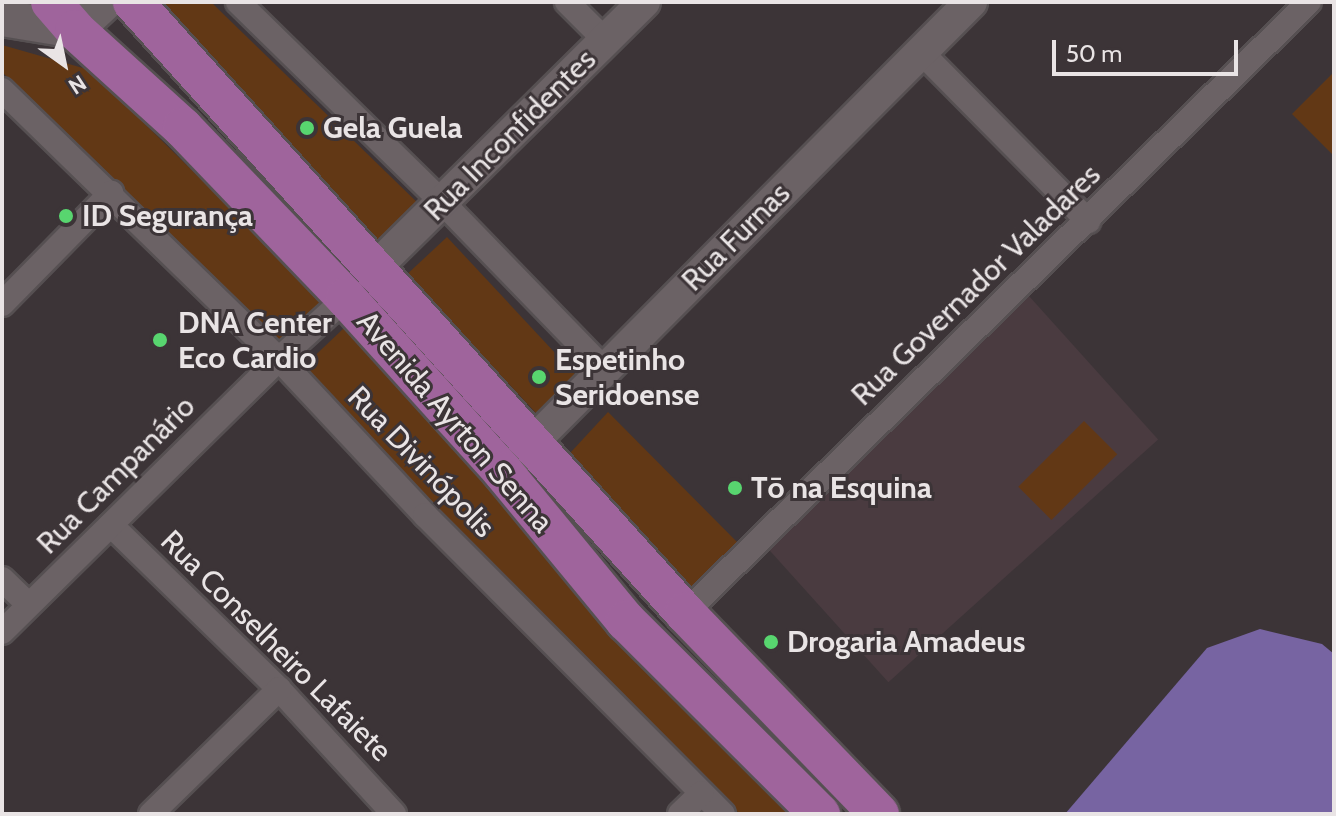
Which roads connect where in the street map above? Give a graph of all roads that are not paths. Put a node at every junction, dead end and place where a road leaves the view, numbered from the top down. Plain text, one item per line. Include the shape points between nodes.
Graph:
1 (105, 2) edge
2 (133, 2) edge
3 (238, 2) edge
4 (567, 2) edge
5 (644, 2) edge
6 (971, 2) edge
7 (1309, 2) edge
8 (63, 16) edge
9 (2, 18) edge
10 (606, 41) junction
11 (921, 52) junction
12 (2, 90) edge
13 (111, 193) junction
14 (442, 202) junction
15 (1088, 221) junction
16 (376, 267) junction
17 (346, 298) junction
18 (2, 304) edge
19 (279, 359) junction
20 (604, 369) junction
21 (533, 442) junction
22 (503, 472) junction
23 (111, 525) junction
24 (2, 579) edge
25 (29, 605) junction
26 (685, 613) junction
27 (2, 632) edge
28 (279, 689) junction
29 (702, 793) junction
30 (151, 814) edge
31 (394, 814) edge
32 (680, 814) edge
33 (723, 814) edge
34 (820, 814) edge
35 (879, 814) edge

1 - 8 main road
2 - 16 main road, Avenida Ayrton Senna
3 - 14 street
4 - 10 street
5 - 10 street, Rua Inconfidentes
6 - 11 street, Rua Furnas
7 - 15 street, Rua Governador Valadares
8 - 9 main road
8 - 17 main road, Avenida Ayrton Senna via 183,128
10 - 14 street, Rua Inconfidentes
11 - 15 street
11 - 20 street, Rua Furnas
12 - 13 street, Rua Divinópolis
13 - 18 street
13 - 19 street, Rua Divinópolis
14 - 16 street, Rua Inconfidentes
14 - 20 street
15 - 26 street, Rua Governador Valadares
16 - 21 main road, Avenida Ayrton Senna
17 - 19 street, Rua Campanário
17 - 22 main road, Avenida Ayrton Senna
19 - 23 street, Rua Campanário
19 - 29 street, Rua Divinópolis via 425,515
20 - 21 street, Rua Furnas
21 - 22 street, Rua Furnas
21 - 26 main road, Avenida Ayrton Senna
22 - 34 main road, Avenida Ayrton Senna via 626,621
23 - 25 street, Rua Campanário
23 - 28 street, Rua Conselheiro Lafaiete
24 - 25 street
25 - 27 street, Rua Campanário
26 - 35 main road, Avenida Ayrton Senna
28 - 30 street
28 - 31 street, Rua Conselheiro Lafaiete
29 - 32 street
29 - 33 street, Rua Divinópolis

